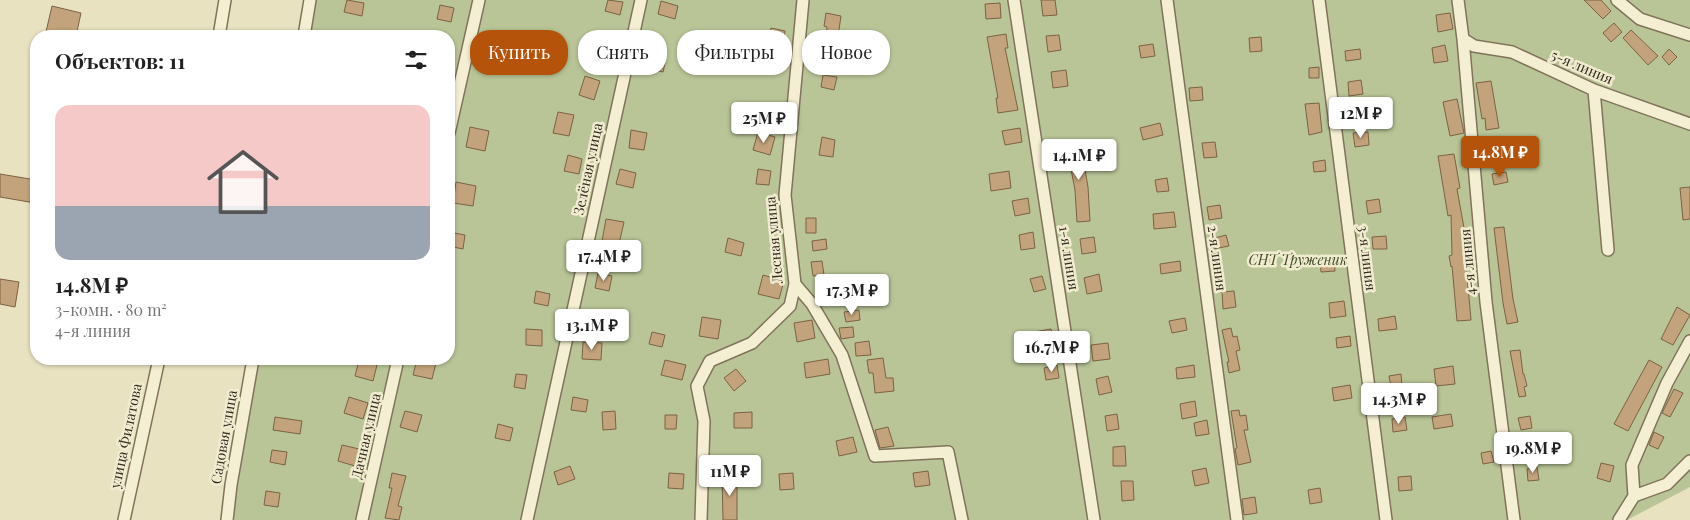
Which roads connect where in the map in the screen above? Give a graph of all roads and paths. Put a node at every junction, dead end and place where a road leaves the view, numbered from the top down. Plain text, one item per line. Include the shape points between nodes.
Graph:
1 (225, 0) edge
2 (310, 0) edge
3 (478, 0) edge
4 (640, 0) edge
5 (803, 0) edge
6 (1014, 0) edge
7 (1167, 0) edge
8 (1319, 0) edge
9 (1458, 0) edge
10 (1617, 0) edge
11 (220, 30) edge
12 (305, 30) edge
13 (1690, 34) edge
14 (1463, 39) junction
15 (1594, 90) junction
16 (455, 105) edge
17 (1690, 124) edge
18 (1608, 250) dead end
19 (795, 284) junction
20 (1690, 340) edge
21 (158, 365) edge
22 (252, 365) edge
23 (397, 365) edge
24 (1690, 461) edge
25 (1634, 496) junction
26 (124, 520) edge
27 (227, 520) edge
28 (362, 520) edge
29 (527, 520) edge
30 (701, 520) edge
31 (962, 520) edge
32 (1094, 520) edge
33 (1237, 520) edge
34 (1386, 520) edge
35 (1514, 520) edge
36 (1619, 520) edge

1 - 11 street
2 - 12 street
3 - 16 street
4 - 29 street, Зелёная улица
5 - 19 street, Лесная улица via 785,195
6 - 32 street, 1-я линия
7 - 33 street, 2-я линия
8 - 34 street, 3-я линия
9 - 14 street, 4-я линия
10 - 13 street via 1640,19
14 - 15 street, 5-я линия via 1474,46 1512,52
14 - 35 street, 4-я линия via 1486,302
15 - 17 street, 5-я линия
15 - 18 street
19 - 30 street, Лесная улица via 790,306 752,343 710,361 697,386 704,421
19 - 31 street via 812,304 842,355 875,456 948,452
20 - 25 street via 1667,383 1632,465
21 - 26 street, улица Филатова
22 - 27 street, Садовая улица
23 - 28 street, Дачная улица
24 - 25 street via 1667,484
25 - 36 street

